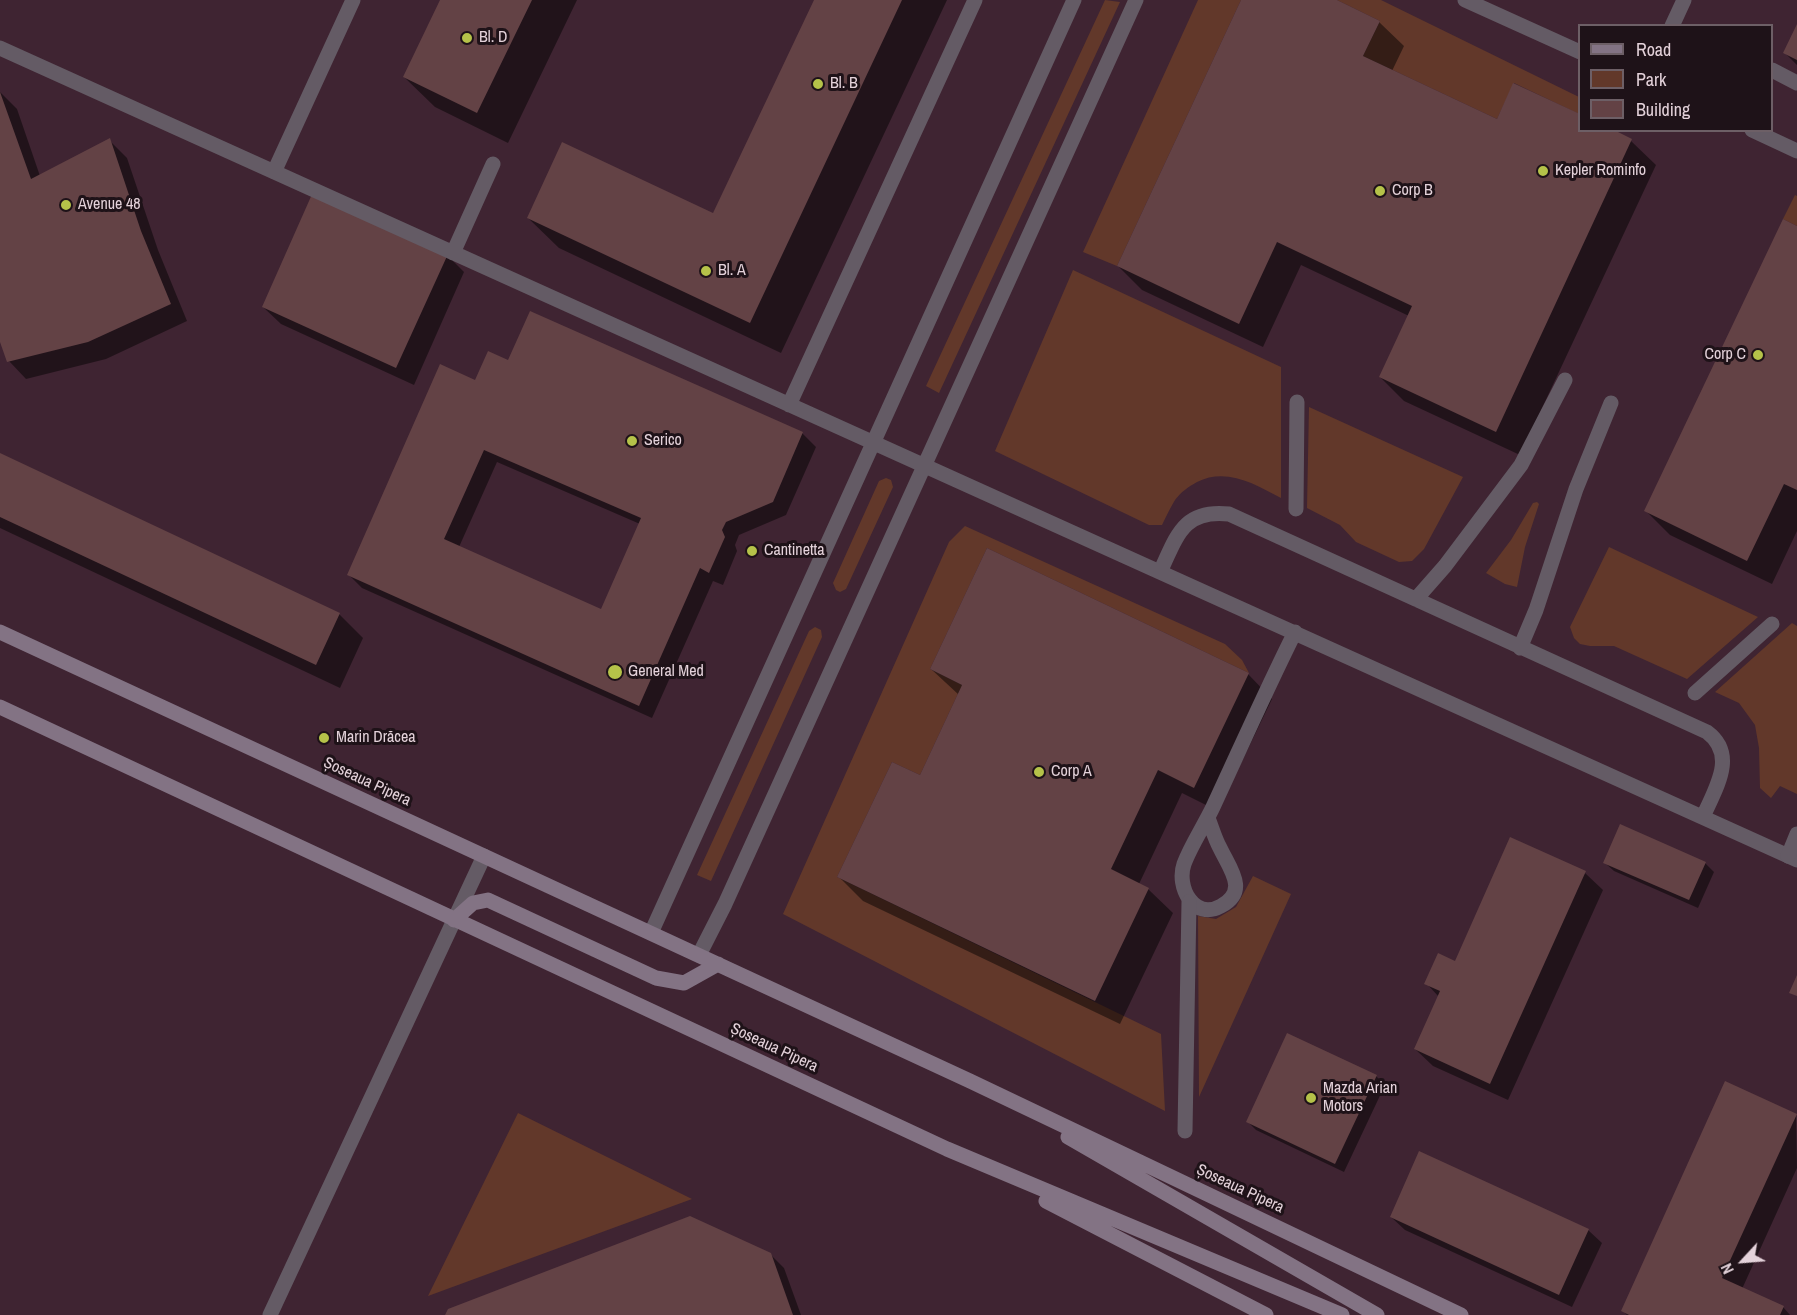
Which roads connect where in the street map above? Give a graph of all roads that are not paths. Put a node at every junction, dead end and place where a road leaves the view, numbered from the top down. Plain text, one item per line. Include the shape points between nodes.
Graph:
1 (353, 0) edge
2 (975, 0) edge
3 (1074, 0) edge
4 (1136, 0) edge
5 (1465, 0) edge
6 (1684, 0) edge
7 (1673, 24) edge
8 (0, 48) edge
9 (1578, 51) edge
10 (1773, 71) edge
11 (1797, 83) edge
12 (1756, 132) edge
13 (1797, 151) edge
14 (494, 164) dead end
15 (274, 172) junction
16 (453, 253) junction
17 (1565, 380) dead end
18 (1297, 402) dead end
19 (1611, 403) dead end
20 (789, 405) junction
21 (873, 442) junction
22 (925, 466) junction
23 (1296, 509) dead end
24 (1160, 572) junction
25 (1416, 599) junction
26 (1772, 624) dead end
27 (0, 632) edge
28 (1294, 632) junction
29 (1520, 648) junction
30 (1695, 693) dead end
31 (0, 707) edge
32 (1703, 817) junction
33 (1208, 818) junction
34 (1797, 834) edge
35 (484, 856) junction
36 (1792, 858) edge
37 (1189, 902) junction
38 (454, 920) junction
39 (651, 933) junction
40 (699, 955) junction
41 (718, 964) junction
42 (970, 1081) junction
43 (1185, 1131) dead end
44 (947, 1149) junction
45 (270, 1315) edge
46 (1266, 1315) edge
47 (1342, 1315) edge
48 (1377, 1315) edge
49 (1461, 1315) edge

1 - 15 street
2 - 20 street
3 - 21 street
4 - 22 street
5 - 9 street
6 - 7 street
8 - 15 street
10 - 11 street
12 - 13 street
14 - 16 street
15 - 16 street
16 - 20 street
17 - 25 street via 1521,465
18 - 23 street
19 - 29 street
20 - 21 street
21 - 22 street
21 - 39 street
22 - 24 street
22 - 40 street
24 - 25 street via 1181,527 1197,516 1229,513
24 - 28 street
25 - 29 street
26 - 30 street
27 - 35 main road, Șoseaua Pipera
28 - 32 street
28 - 33 street
29 - 32 street via 1716,739 1724,763
31 - 38 main road, Șoseaua Pipera
32 - 36 street
33 - 37 street via 1184,865 1183,890
33 - 37 street via 1219,848 1232,868 1236,888 1230,901 1216,909 1201,909
34 - 36 street
35 - 38 street
35 - 39 main road, Șoseaua Pipera
37 - 43 street
38 - 41 main road via 473,903 488,900 657,978 684,983
38 - 44 main road, Șoseaua Pipera
38 - 45 street
39 - 40 main road, Șoseaua Pipera
40 - 41 main road, Șoseaua Pipera
41 - 42 main road, Șoseaua Pipera
42 - 48 main road, Șoseaua Pipera
42 - 49 main road, Șoseaua Pipera
44 - 46 main road, Șoseaua Pipera
44 - 47 main road, Șoseaua Pipera

